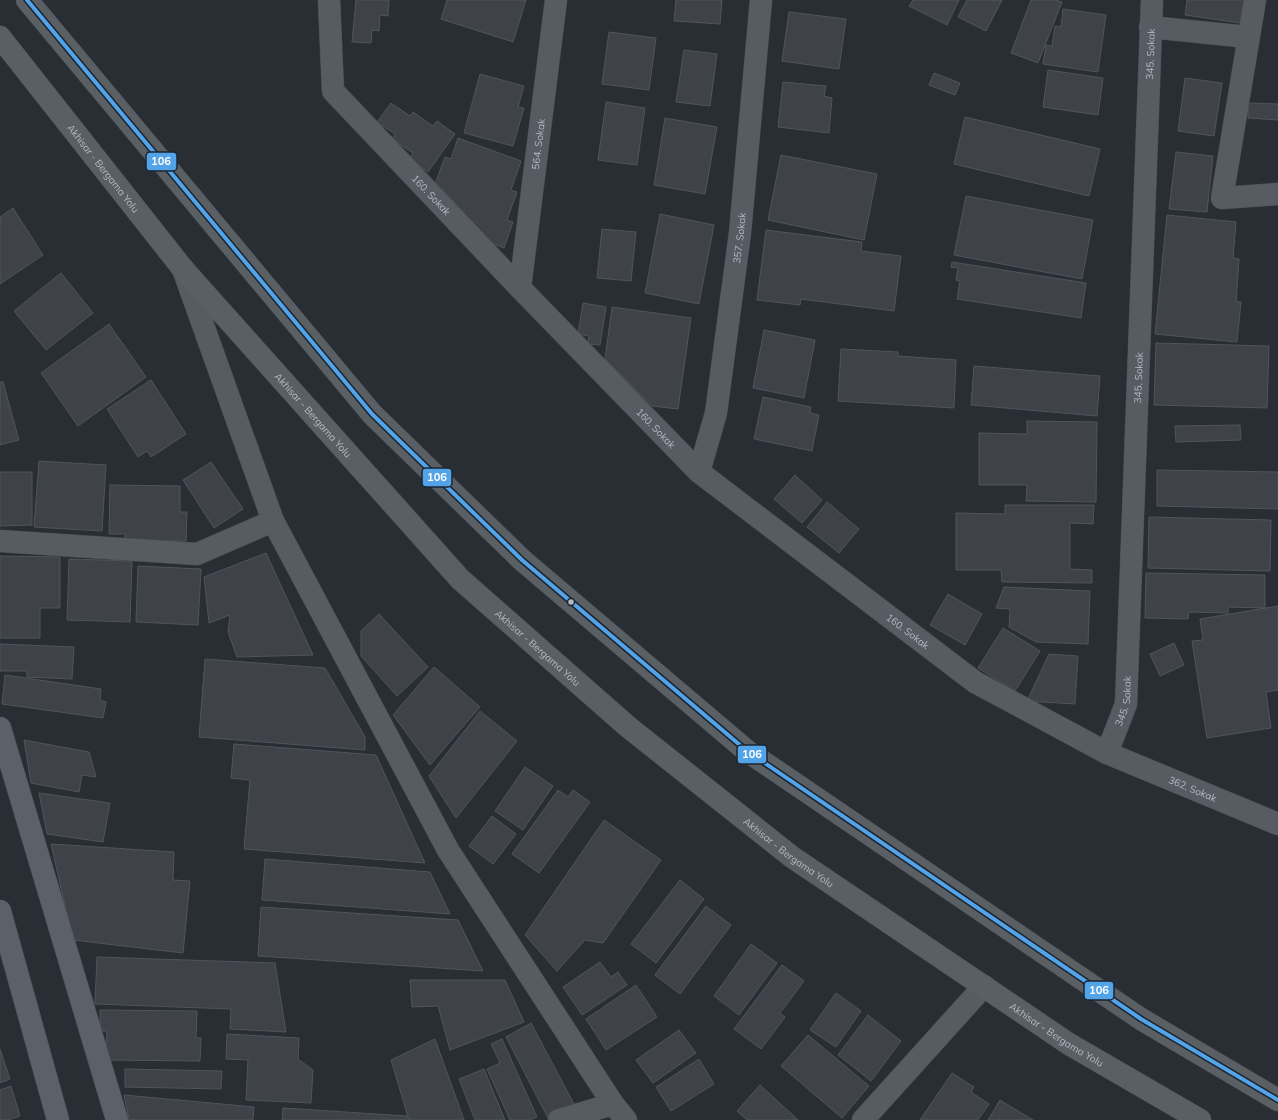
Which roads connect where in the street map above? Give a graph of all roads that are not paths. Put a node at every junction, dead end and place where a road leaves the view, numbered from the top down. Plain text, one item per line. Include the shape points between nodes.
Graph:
1 (27, 0) edge
2 (329, 0) edge
3 (556, 0) edge
4 (761, 0) edge
5 (1152, 0) edge
6 (1255, 0) edge
7 (1150, 27) junction
8 (0, 37) edge
9 (1248, 37) junction
10 (1278, 194) edge
11 (182, 269) junction
12 (520, 288) junction
13 (699, 472) junction
14 (273, 521) junction
15 (0, 541) edge
16 (0, 728) edge
17 (1107, 753) junction
18 (1278, 824) edge
19 (0, 911) edge
20 (984, 986) junction
21 (1278, 1100) edge
22 (620, 1112) edge
23 (58, 1120) edge
24 (117, 1120) edge
25 (559, 1120) edge
26 (863, 1120) edge
27 (1200, 1120) edge

1 - 21 main road via 372,414 522,560 747,751 1141,1019
2 - 12 street, 160. Sokak via 333,91
3 - 12 street, 564. Sokak
4 - 13 street, 357. Sokak via 740,233 716,413
5 - 7 street, 345. Sokak
6 - 9 street
7 - 9 street
7 - 17 street, 345. Sokak via 1126,704
8 - 11 main road, Akhisar - Bergama Yolu
9 - 10 street via 1222,198
11 - 14 street
11 - 20 main road, Akhisar - Bergama Yolu via 460,579 627,726 792,857
12 - 13 street, 160. Sokak
13 - 17 street, 160. Sokak via 976,682
14 - 15 street via 197,554
14 - 22 street via 448,850
16 - 24 main road
17 - 18 street, 362. Sokak
19 - 23 main road
20 - 26 street
20 - 27 main road, Akhisar - Bergama Yolu via 1069,1044
22 - 25 street

